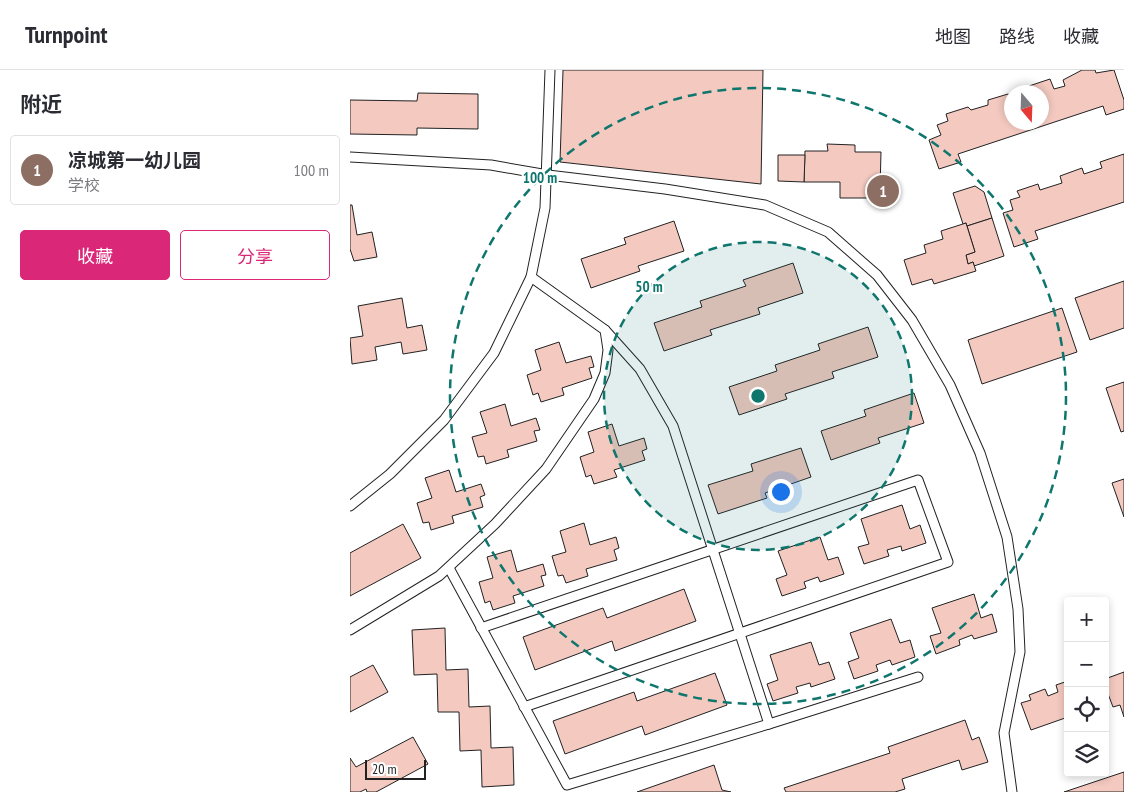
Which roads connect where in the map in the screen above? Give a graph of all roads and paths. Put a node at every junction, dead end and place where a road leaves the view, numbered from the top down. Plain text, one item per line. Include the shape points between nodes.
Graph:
1 (550, 70) edge
2 (350, 157) edge
3 (548, 175) junction
4 (532, 277) junction
5 (605, 330) junction
6 (350, 506) edge
7 (712, 549) junction
8 (449, 568) junction
9 (482, 628) junction
10 (350, 630) edge
11 (740, 634) junction
12 (918, 677) dead end
13 (524, 707) junction
14 (769, 724) junction
15 (1012, 792) edge

1 - 3 lane
2 - 3 lane via 491,165
3 - 4 lane
3 - 15 lane via 765,205 828,232 876,274 912,320 950,385 980,453 1007,538 1018,609 1020,652 1004,733
4 - 5 lane
4 - 6 lane via 494,353 444,420 390,474
5 - 7 lane via 640,369 673,426
5 - 8 lane via 608,350 605,373 578,425 546,469
7 - 9 lane
7 - 11 lane
7 - 11 lane via 918,480 948,562
8 - 9 lane
8 - 10 lane
9 - 13 lane
11 - 13 lane
11 - 14 lane
12 - 14 lane
13 - 14 lane via 567,784

